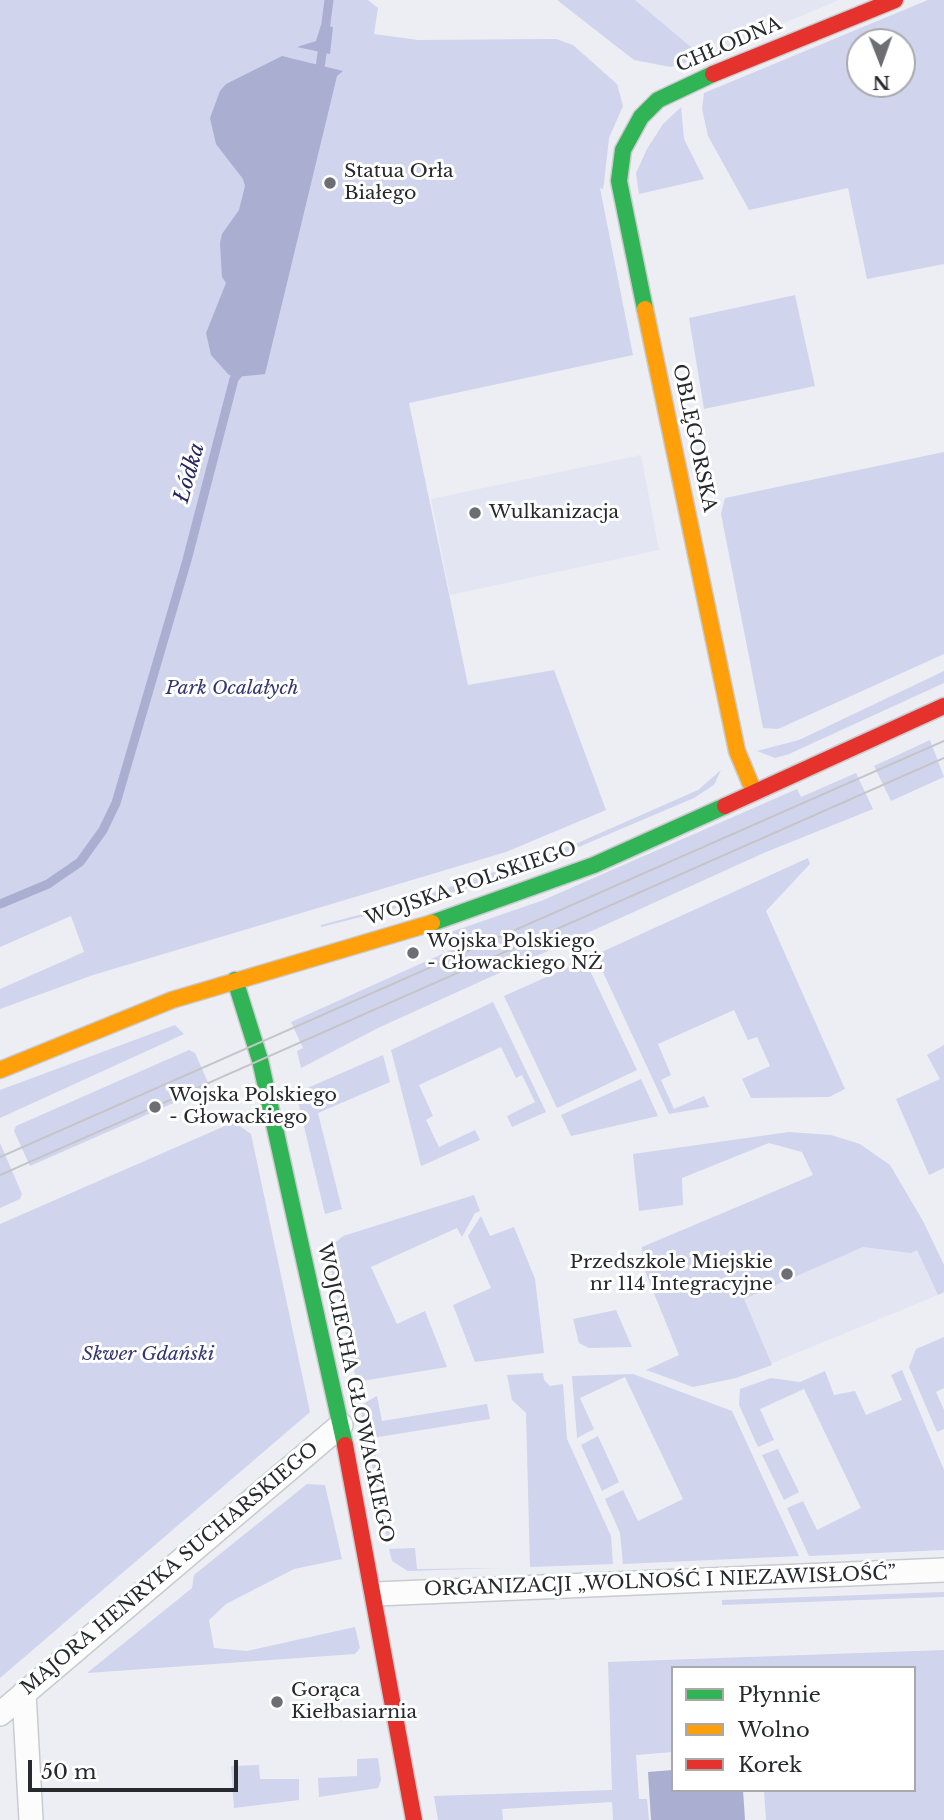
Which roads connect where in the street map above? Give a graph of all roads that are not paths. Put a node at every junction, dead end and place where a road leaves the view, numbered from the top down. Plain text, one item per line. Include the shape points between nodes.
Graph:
1 (895, 0) edge
2 (657, 100) joint
3 (944, 706) edge
4 (754, 792) junction
5 (235, 979) junction
6 (0, 1070) edge
7 (341, 1425) junction
8 (944, 1570) edge
9 (376, 1594) junction
10 (24, 1693) junction
11 (0, 1714) edge
12 (31, 1820) edge
13 (414, 1820) edge

1 - 2 street, CHŁODNA
2 - 4 street, OBLĘGORSKA via 641,117 623,150 620,181 737,751
3 - 4 street, WOJSKA POLSKIEGO
4 - 5 street, WOJSKA POLSKIEGO via 594,865 491,904
5 - 6 street, WOJSKA POLSKIEGO
5 - 7 street, WOJCIECHA GŁOWACKIEGO via 260,1060
7 - 9 street, WOJCIECHA GŁOWACKIEGO
7 - 10 street, MAJORA HENRYKA SUCHARSKIEGO
8 - 9 street, ORGANIZACJI „WOLNOŚĆ I NIEZAWISŁOŚĆ”
9 - 13 street, WOJCIECHA GŁOWACKIEGO
10 - 11 street, MAJORA HENRYKA SUCHARSKIEGO
10 - 12 street

